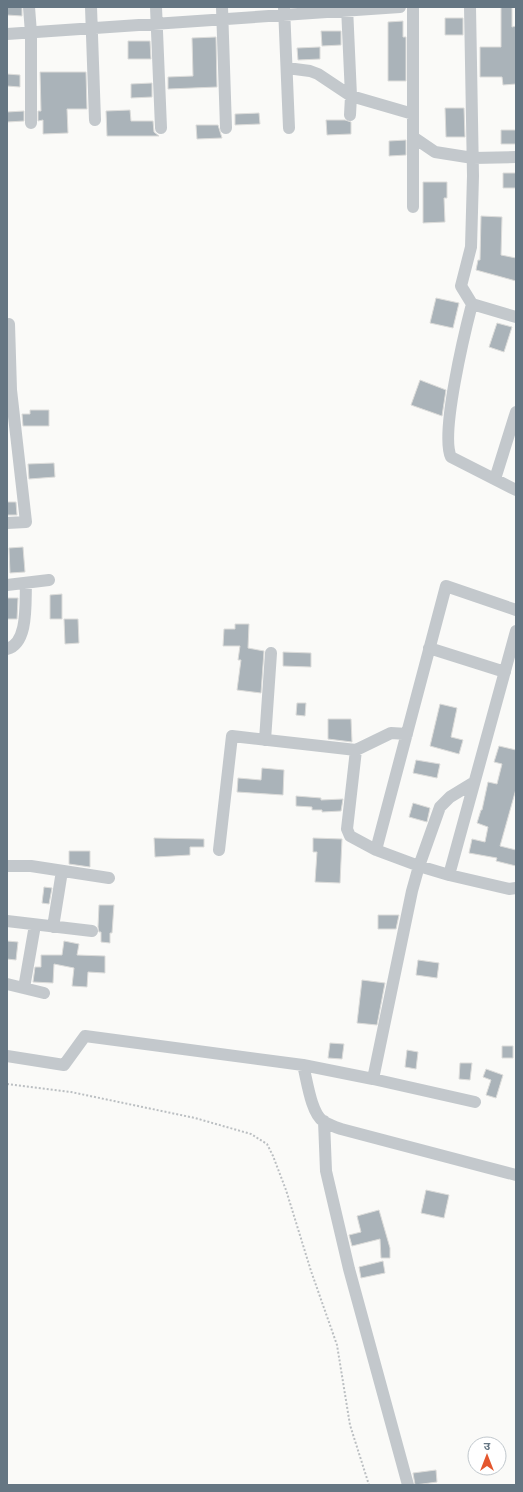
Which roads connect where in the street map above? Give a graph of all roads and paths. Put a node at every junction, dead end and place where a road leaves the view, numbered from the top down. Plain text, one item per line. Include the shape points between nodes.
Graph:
1 (29, 7) edge
2 (91, 7) edge
3 (156, 7) edge
4 (222, 7) edge
5 (400, 7) edge
6 (413, 7) edge
7 (470, 7) edge
8 (347, 9) edge
9 (284, 11) edge
10 (223, 20) junction
11 (156, 24) junction
12 (92, 28) junction
13 (31, 33) junction
14 (7, 34) edge
15 (287, 68) junction
16 (351, 96) junction
17 (413, 114) junction
18 (350, 115) dead end
19 (95, 120) dead end
20 (31, 123) dead end
21 (162, 128) dead end
22 (226, 128) dead end
23 (289, 128) dead end
24 (413, 137) junction
25 (516, 157) edge
26 (473, 158) junction
27 (413, 207) dead end
28 (472, 304) junction
29 (516, 317) edge
30 (9, 324) dead end
31 (9, 390) edge
32 (516, 412) edge
33 (495, 479) junction
34 (516, 490) edge
35 (7, 523) edge
36 (49, 580) dead end
37 (26, 583) junction
38 (7, 585) edge
39 (516, 610) edge
40 (516, 631) edge
41 (429, 648) junction
42 (7, 649) edge
43 (271, 653) dead end
44 (504, 672) junction
45 (407, 734) junction
46 (265, 740) junction
47 (356, 750) junction
48 (473, 783) junction
49 (220, 850) dead end
50 (376, 850) junction
51 (7, 866) edge
52 (419, 866) junction
53 (62, 871) junction
54 (449, 875) junction
55 (110, 878) dead end
56 (516, 888) edge
57 (7, 921) edge
58 (35, 925) junction
59 (53, 927) junction
60 (92, 931) dead end
61 (7, 984) edge
62 (24, 988) junction
63 (44, 994) dead end
64 (7, 1056) edge
65 (303, 1065) junction
66 (373, 1078) junction
67 (7, 1084) edge
68 (475, 1102) dead end
69 (324, 1121) junction
70 (516, 1174) edge
71 (369, 1485) edge
72 (408, 1485) edge

1 - 13 street
2 - 12 street
3 - 11 street
4 - 10 street
5 - 8 street
6 - 17 street
7 - 26 street
8 - 9 street
8 - 16 street
9 - 10 street
9 - 15 street
10 - 11 street
10 - 22 street
11 - 12 street
11 - 21 street
12 - 13 street
12 - 19 street
13 - 14 street
13 - 20 street
15 - 16 street via 318,74
15 - 23 street
16 - 17 street
16 - 18 street
17 - 24 street
24 - 26 street via 435,152
24 - 27 street
25 - 26 street
26 - 28 street via 471,246 460,286
28 - 29 street
28 - 33 street via 457,362 448,437 449,452 457,461
30 - 31 street
31 - 35 street via 26,522
32 - 33 street
33 - 34 street
36 - 37 street
37 - 38 street
37 - 42 street via 22,634 16,645
39 - 41 street via 446,586
40 - 44 street
41 - 44 street
41 - 45 street
43 - 46 street
44 - 48 street
45 - 47 street via 391,733
45 - 50 street
46 - 47 street
46 - 49 street via 232,736
47 - 50 street via 347,829 350,836
48 - 52 street via 450,797 440,807
48 - 54 street
50 - 52 street
51 - 53 street via 31,866
52 - 54 street
52 - 66 street
53 - 55 street
53 - 59 street
54 - 56 street via 509,889
57 - 58 street
58 - 59 street
58 - 62 street
59 - 60 street
61 - 62 street
62 - 63 street
64 - 65 street via 64,1065 85,1036
65 - 66 street
65 - 69 street via 314,1108
66 - 68 street
67 - 71 path via 71,1092 194,1118 251,1134 267,1144 286,1190 337,1345 350,1425
69 - 70 street via 341,1129
69 - 72 street via 326,1171 349,1268

